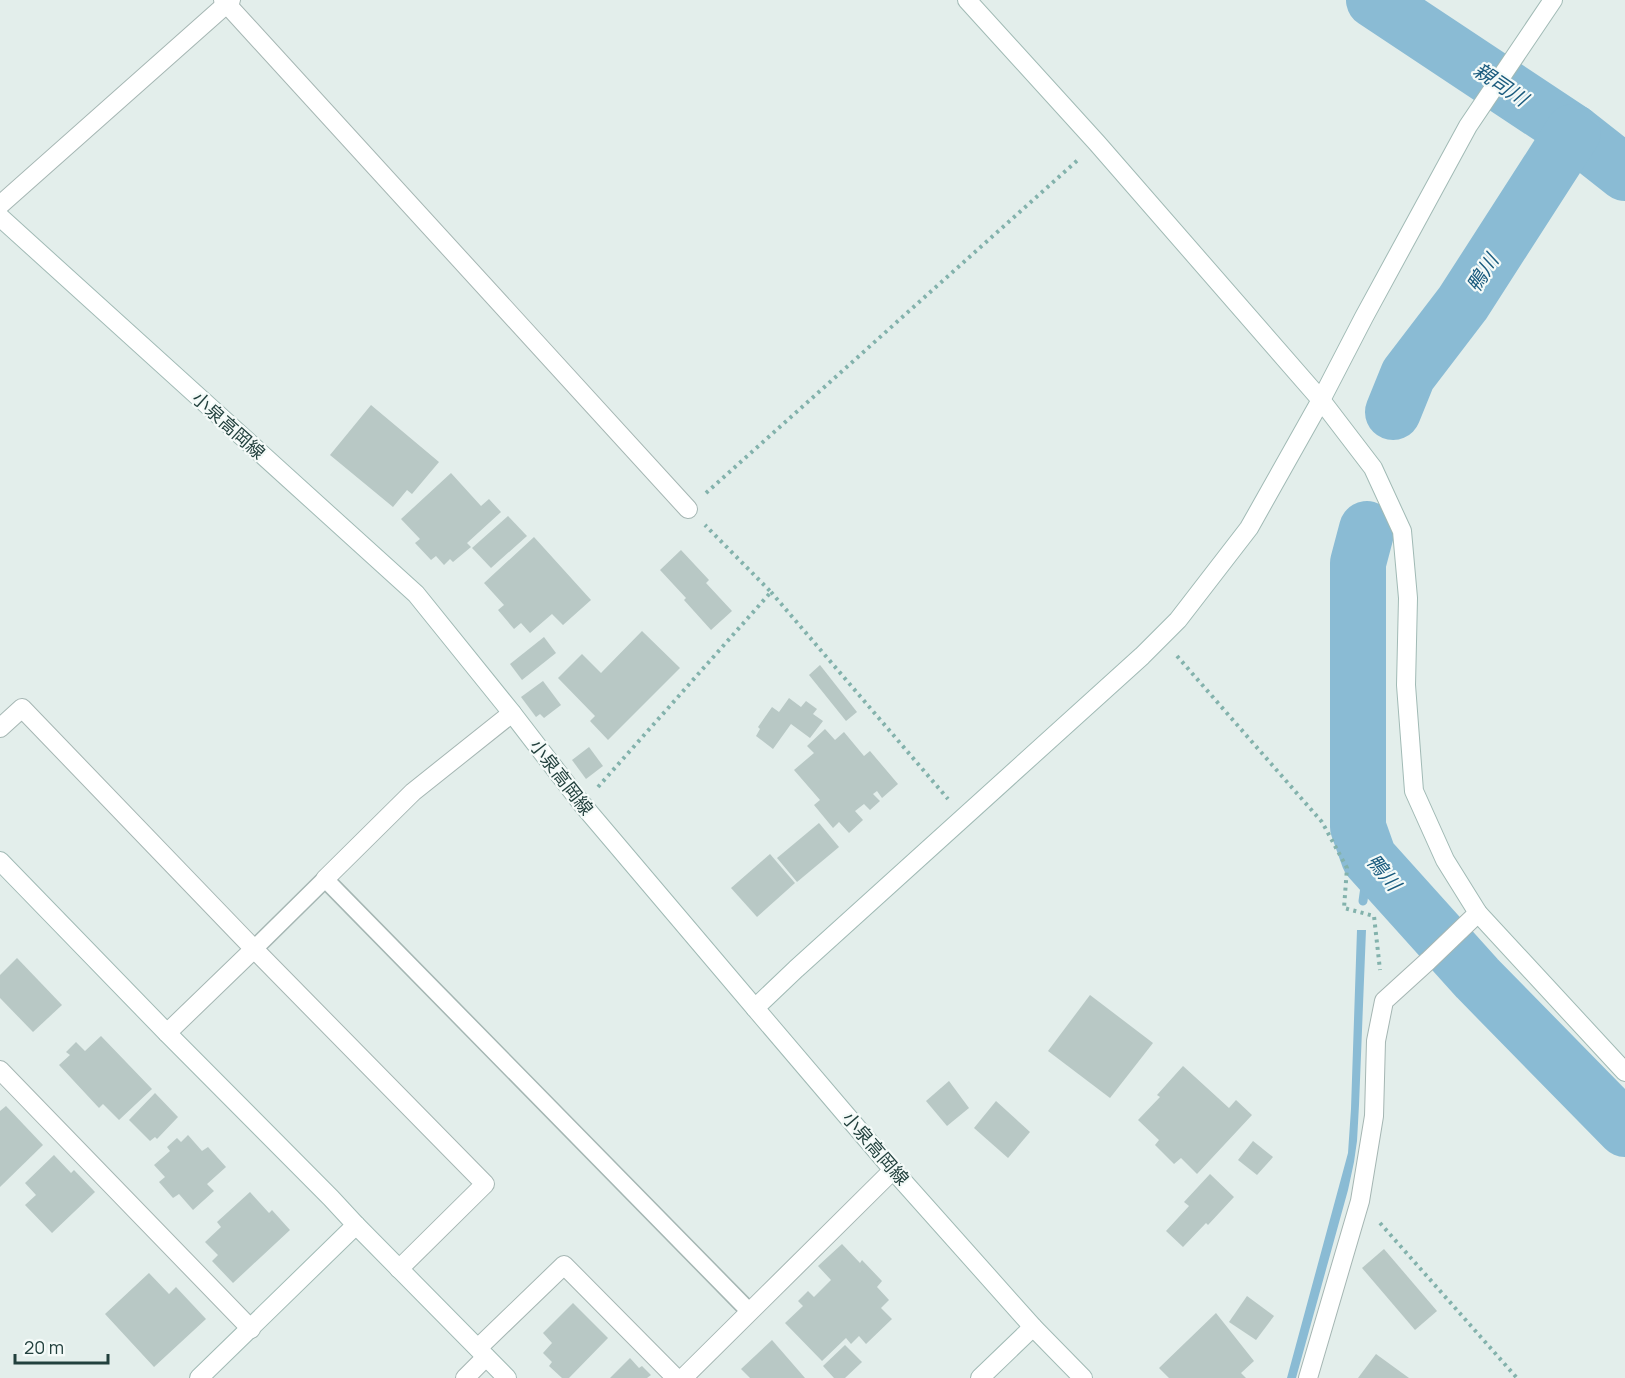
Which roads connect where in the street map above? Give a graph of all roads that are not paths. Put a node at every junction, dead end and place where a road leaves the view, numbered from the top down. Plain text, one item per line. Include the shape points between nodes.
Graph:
1 (967, 0) edge
2 (1553, 0) edge
3 (226, 1) edge
4 (0, 205) edge
5 (0, 217) edge
6 (1321, 400) junction
7 (688, 509) road end
8 (512, 713) junction
9 (0, 728) edge
10 (0, 861) edge
11 (325, 879) junction
12 (1471, 918) junction
13 (254, 949) junction
14 (755, 1008) junction
15 (166, 1033) junction
16 (0, 1070) edge
17 (1625, 1072) edge
18 (894, 1170) junction
19 (356, 1225) junction
20 (399, 1269) junction
21 (749, 1311) junction
22 (1033, 1327) junction
23 (251, 1329) junction
24 (482, 1353) junction
25 (199, 1378) edge
26 (465, 1378) edge
27 (507, 1378) edge
28 (676, 1378) edge
29 (683, 1378) edge
30 (980, 1378) edge
31 (1083, 1378) edge
32 (1308, 1378) edge

1 - 6 street
2 - 6 street via 1468,126
3 - 4 street
3 - 7 street
5 - 8 street, 小泉高岡線 via 416,594
6 - 12 street via 1373,468 1402,531 1408,598 1406,685 1414,791
6 - 14 street via 1250,528 1178,620
8 - 11 street via 414,792
8 - 14 street, 小泉高岡線 via 582,804
9 - 13 street via 22,708
10 - 15 street
11 - 13 lane
11 - 21 lane
12 - 17 street
12 - 32 street via 1384,1001 1376,1041 1374,1116 1360,1201
13 - 15 street
13 - 20 street via 484,1184
14 - 18 street, 小泉高岡線
15 - 19 street
16 - 23 street
18 - 21 street
18 - 22 street, 小泉高岡線
19 - 20 street
19 - 23 street
20 - 24 street
21 - 29 street
22 - 30 street
22 - 31 street, 小泉高岡線
23 - 25 street
24 - 26 street
24 - 27 street
24 - 28 street via 564,1265

